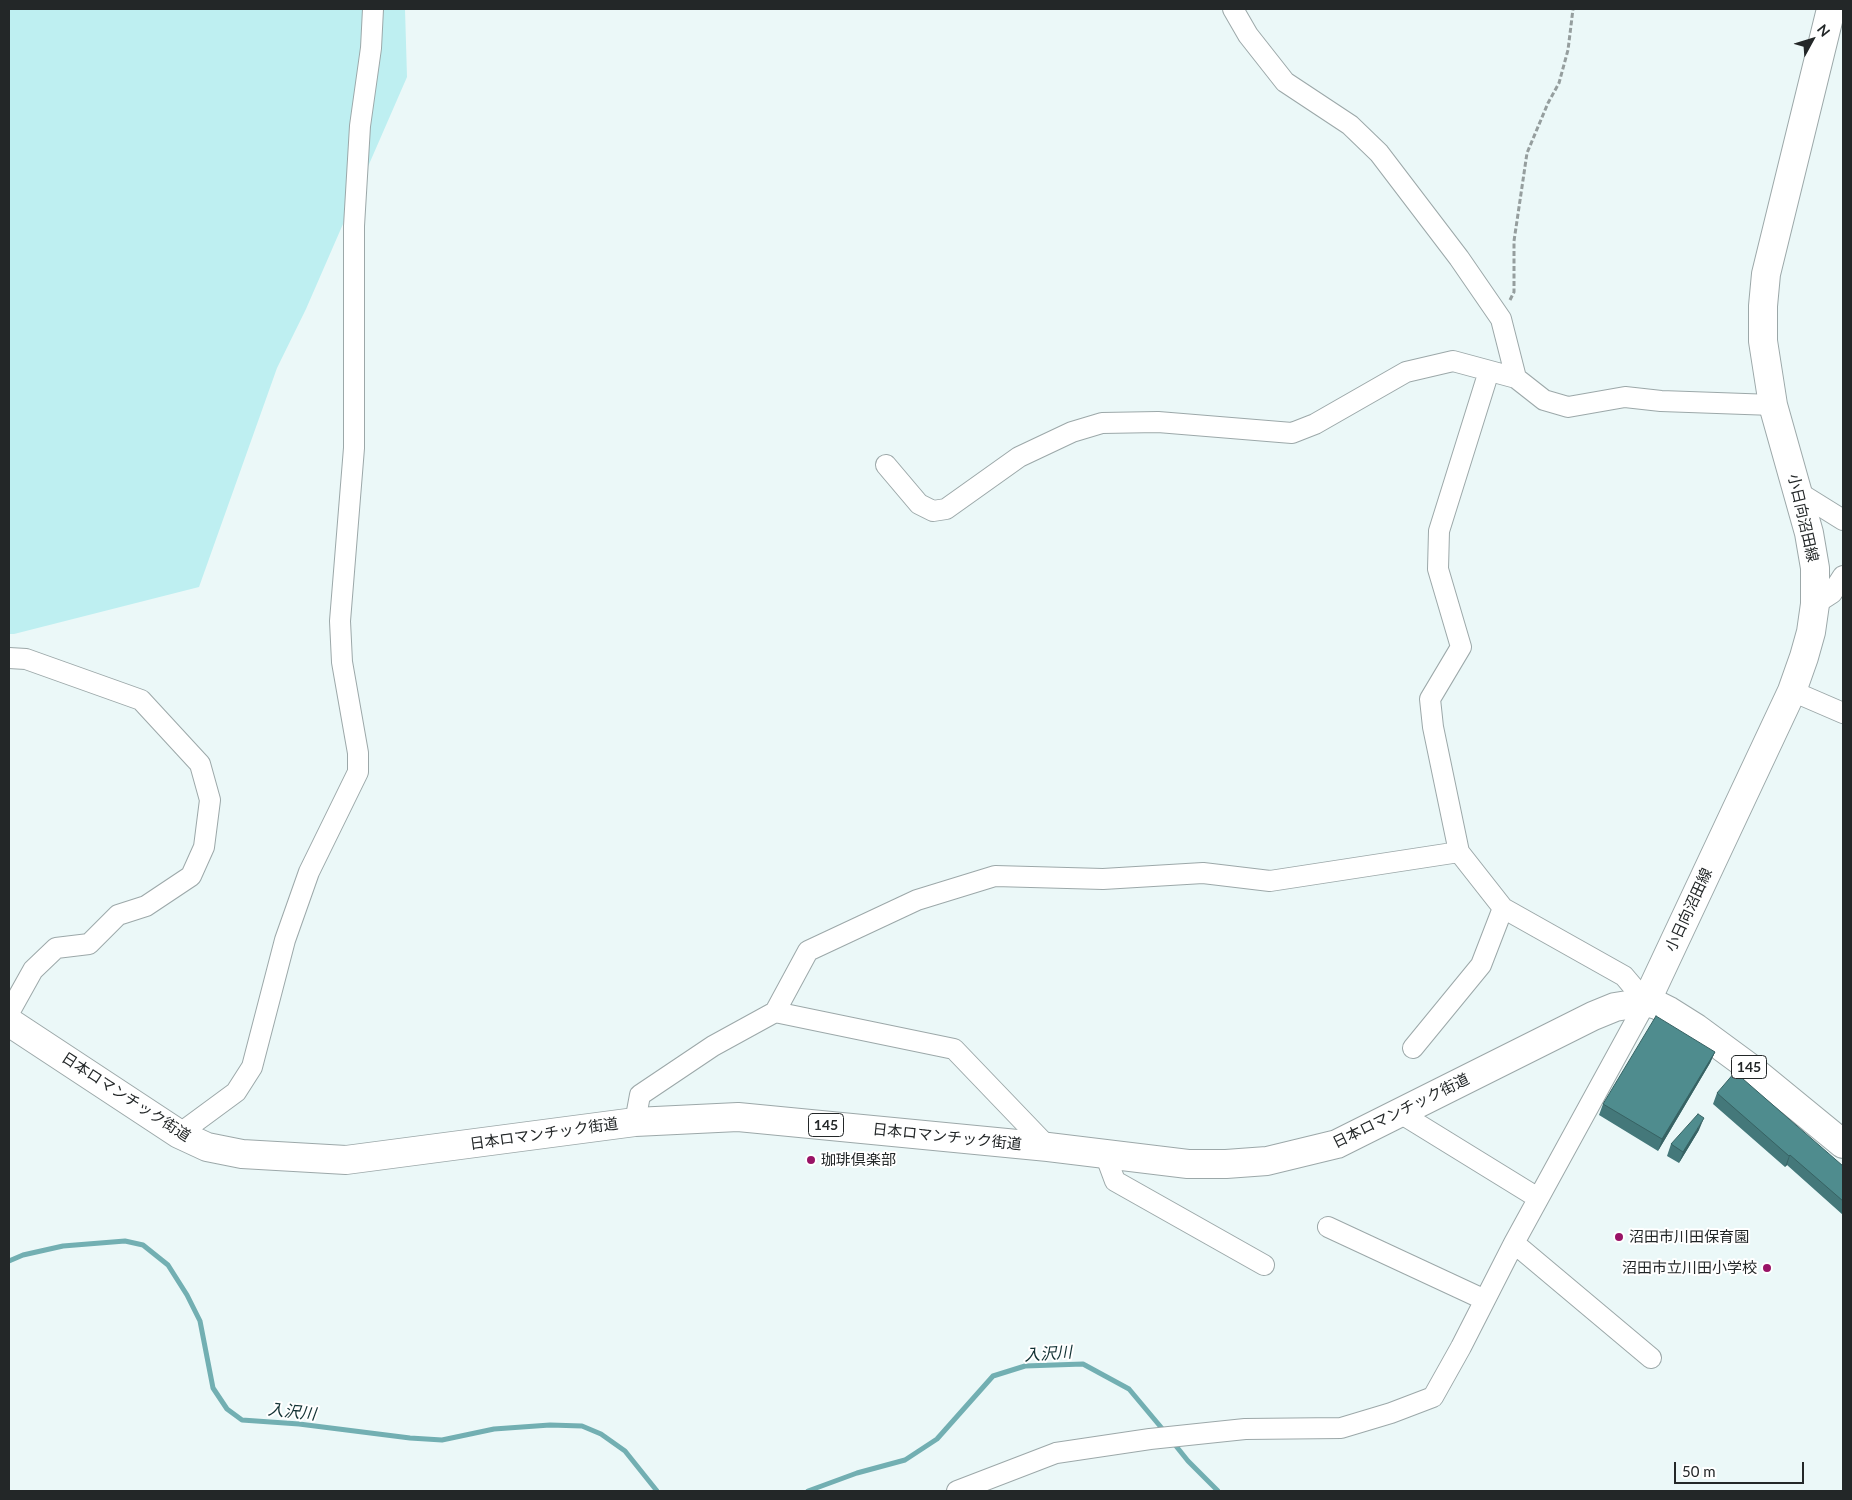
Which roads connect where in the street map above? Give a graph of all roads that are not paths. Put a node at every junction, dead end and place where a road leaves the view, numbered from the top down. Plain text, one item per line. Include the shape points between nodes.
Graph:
1 (373, 9) edge
2 (1233, 9) edge
3 (1831, 9) edge
4 (1489, 371) junction
5 (1516, 378) junction
6 (1772, 405) junction
7 (886, 465) dead end
8 (1798, 492) junction
9 (1843, 520) edge
10 (1843, 576) edge
11 (1815, 604) junction
12 (9, 658) edge
13 (1792, 691) junction
14 (1843, 713) edge
15 (1459, 852) junction
16 (1503, 908) junction
17 (1646, 1002) junction
18 (775, 1012) junction
19 (9, 1013) edge
20 (9, 1022) edge
21 (1413, 1048) dead end
22 (1400, 1113) junction
23 (635, 1122) junction
24 (179, 1134) junction
25 (1843, 1144) edge
26 (1048, 1147) junction
27 (1106, 1154) junction
28 (1538, 1198) junction
29 (1328, 1227) dead end
30 (1514, 1243) junction
31 (1264, 1265) dead end
32 (1485, 1300) junction
33 (1650, 1358) dead end
34 (957, 1491) edge

1 - 24 street via 360,126 354,226 354,448 340,621 342,662 358,753 358,772 309,872 285,940 252,1066 236,1092
2 - 5 street via 1248,35 1285,82 1350,125 1379,153 1501,319
3 - 6 main road, 小日向沼田線 via 1766,274 1764,341
4 - 5 street
4 - 7 street via 1453,361 1406,372 1316,424 1292,433 1158,422 1102,424 1072,432 1019,458 946,509 933,511 919,504
4 - 15 street via 1440,532 1438,569 1461,647 1430,699
5 - 6 street via 1544,400 1568,407 1624,397
6 - 8 main road, 小日向沼田線
8 - 9 street
8 - 11 main road, 小日向沼田線 via 1815,568
10 - 11 street via 1832,593
11 - 13 main road, 小日向沼田線 via 1806,648
12 - 19 street via 26,659 141,700 200,764 210,800 204,847 192,876 146,906 118,916 88,944 56,948 33,970
13 - 14 street
13 - 17 main road, 小日向沼田線
15 - 16 street
15 - 18 street via 1270,881 1203,873 1103,879 995,876 917,900 808,952
16 - 17 street via 1624,976
16 - 21 street via 1481,966
17 - 22 main road, 日本ロマンチック街道 / 145 via 1615,1007 1593,1016
17 - 25 main road, 145 via 1669,1011 1749,1067
17 - 28 street
18 - 23 street via 713,1046 640,1095
18 - 26 street via 954,1049
20 - 24 main road, 日本ロマンチック街道 / 145
22 - 27 main road, 日本ロマンチック街道 / 145 via 1338,1144 1268,1161 1188,1164
22 - 28 street
23 - 24 main road, 日本ロマンチック街道 / 145 via 346,1160 242,1154 207,1146
23 - 26 main road, 日本ロマンチック街道 / 145 via 738,1117
26 - 27 main road, 日本ロマンチック街道 / 145
27 - 31 street via 1115,1181
28 - 30 street
29 - 32 street
30 - 32 street
30 - 33 street
32 - 34 street via 1433,1397 1391,1413 1340,1428 1245,1429 1056,1453

